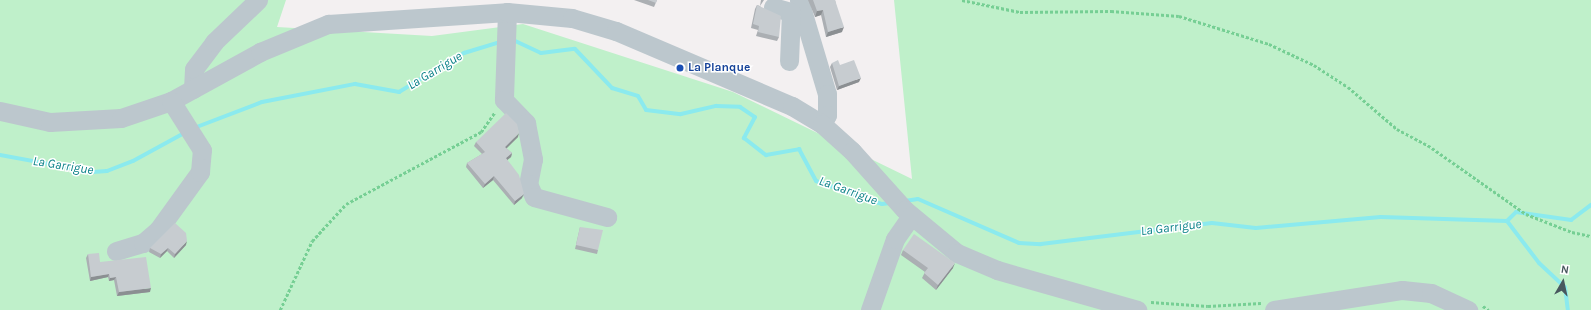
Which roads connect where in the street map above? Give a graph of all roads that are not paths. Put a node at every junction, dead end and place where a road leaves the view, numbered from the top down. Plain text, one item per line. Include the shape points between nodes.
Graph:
1 (258, 0) edge
2 (799, 0) edge
3 (773, 7) dead end
4 (507, 28) junction
5 (789, 61) dead end
6 (193, 89) junction
7 (171, 101) junction
8 (0, 111) edge
9 (822, 124) junction
10 (908, 213) junction
11 (607, 217) dead end
12 (116, 251) dead end
13 (1143, 306) edge
14 (1270, 306) edge
15 (1473, 306) edge
16 (870, 310) edge

1 - 6 street via 214,42 194,69
2 - 9 street via 827,94 827,115
3 - 5 street via 790,12
4 - 6 street via 328,24 260,52
4 - 9 street via 572,18 616,31 761,91
4 - 11 street via 504,100 526,124 533,160 528,184 534,197
6 - 7 street
7 - 8 street via 121,118 89,121 50,122
7 - 12 street via 202,150 200,172 158,230 143,243
9 - 10 street
10 - 13 street via 957,254 996,270
10 - 16 street via 895,240
14 - 15 street via 1402,290 1431,293

